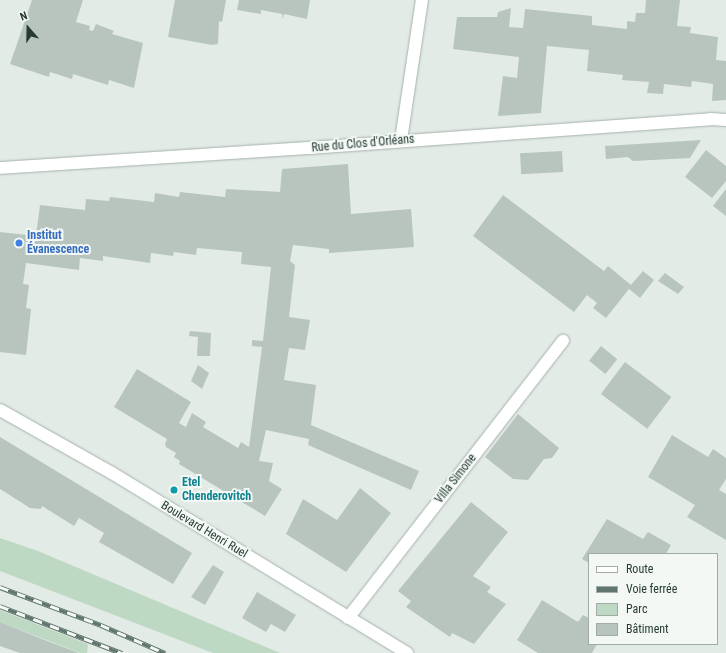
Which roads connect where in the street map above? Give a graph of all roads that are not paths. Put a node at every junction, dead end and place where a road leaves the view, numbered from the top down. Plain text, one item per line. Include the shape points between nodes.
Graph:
1 (422, 0) edge
2 (726, 120) edge
3 (401, 140) junction
4 (0, 168) edge
5 (563, 341) dead end
6 (0, 410) edge
7 (348, 618) junction
8 (407, 653) edge

1 - 3 street
2 - 3 street, Rue du Clos d'Orléans
3 - 4 street, Rue du Clos d'Orléans
5 - 7 street, Villa Simone
6 - 7 street, Boulevard Henri Ruel via 112,473
7 - 8 street, Boulevard Henri Ruel

